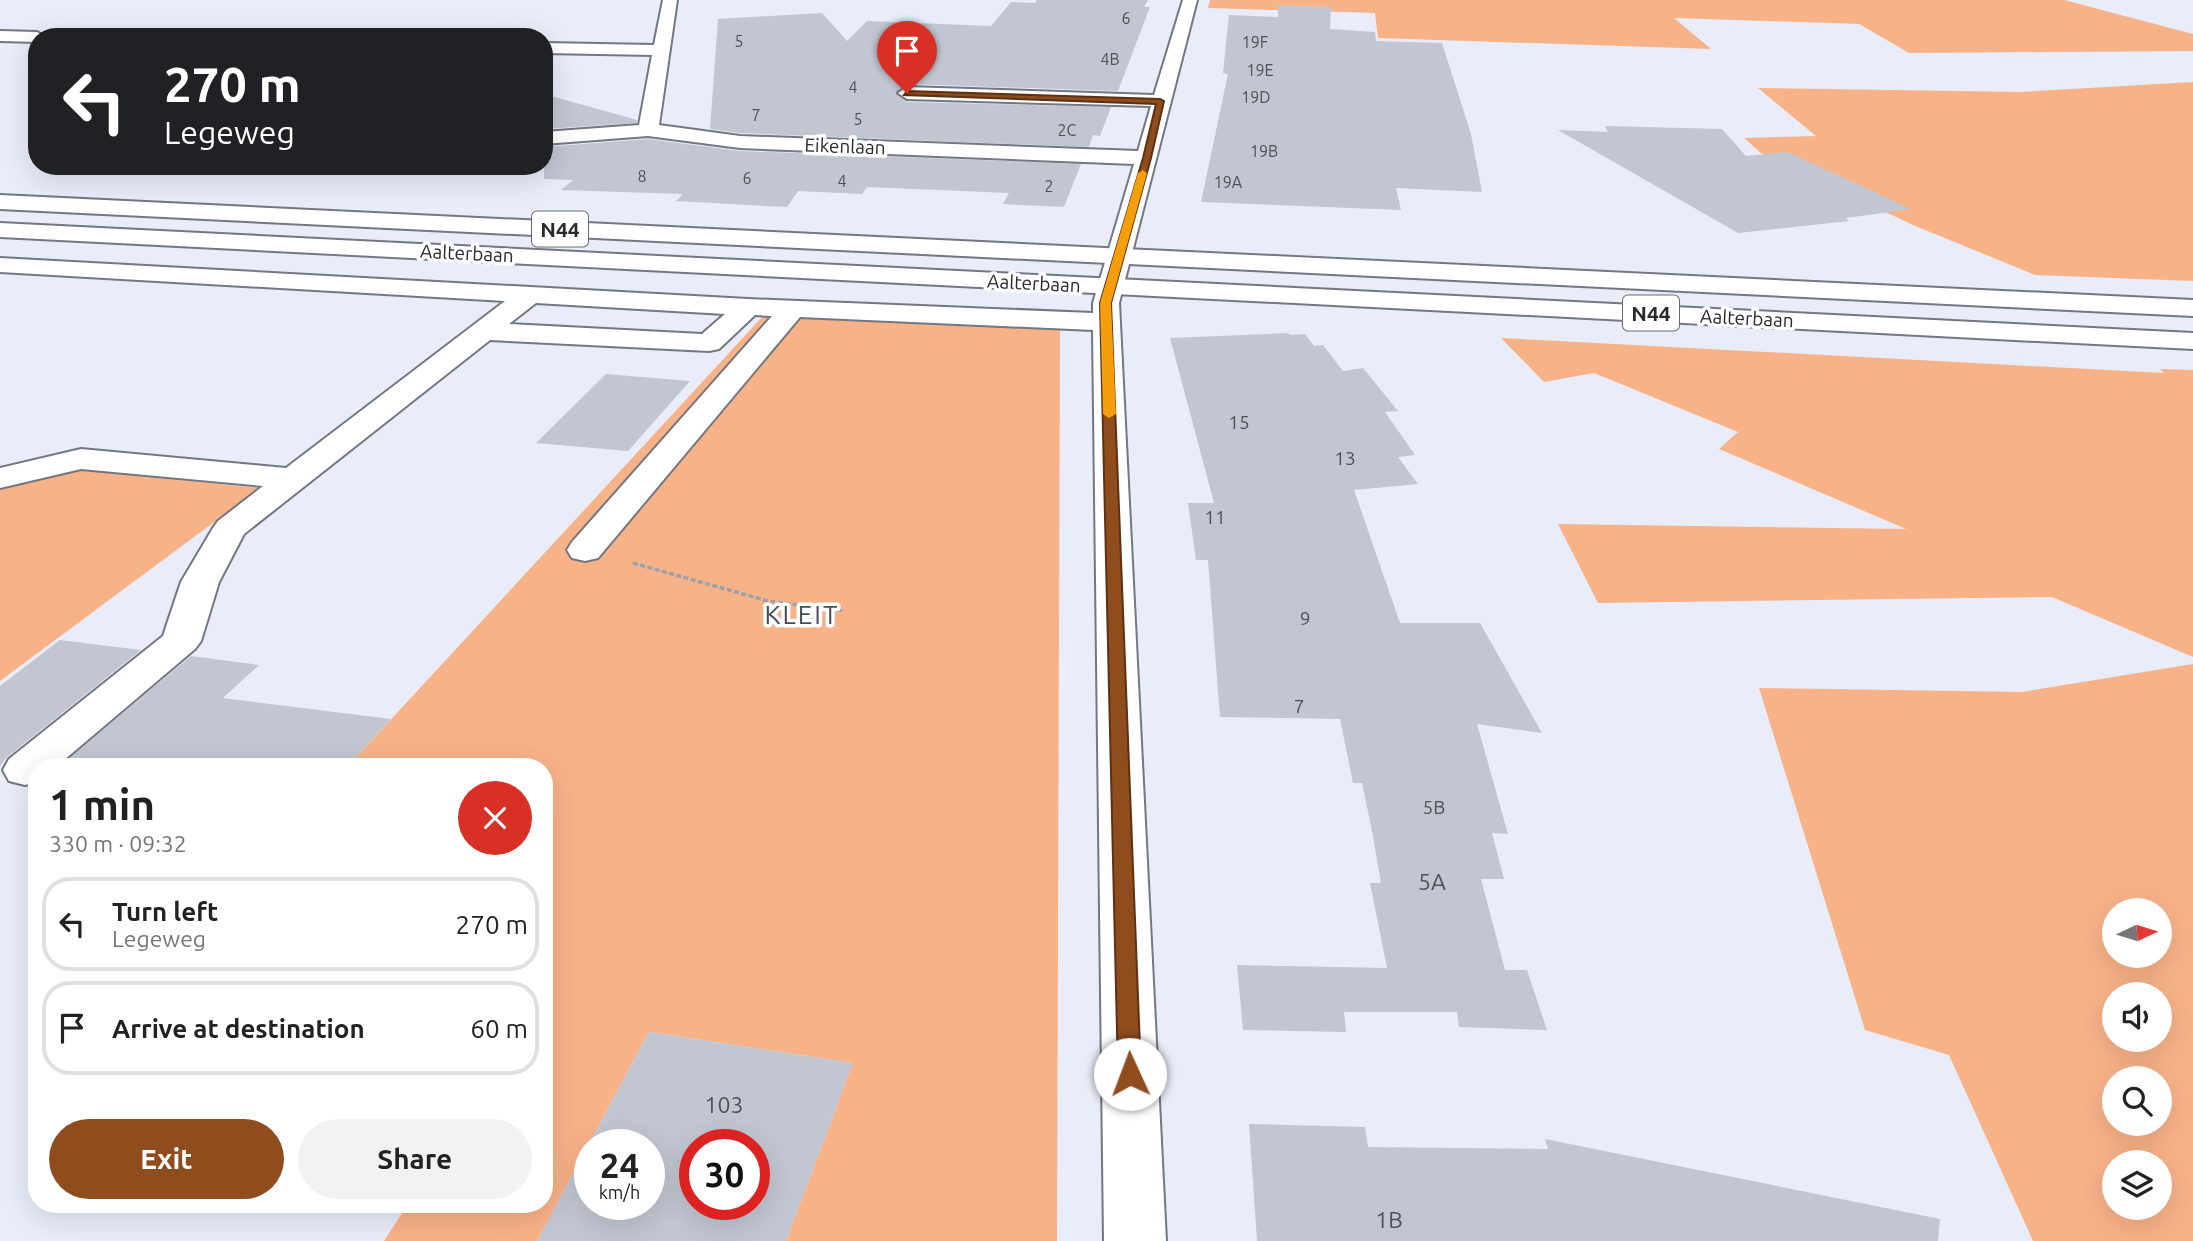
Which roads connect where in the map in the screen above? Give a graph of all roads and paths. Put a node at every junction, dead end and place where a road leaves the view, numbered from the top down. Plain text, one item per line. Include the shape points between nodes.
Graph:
1 (670, 0) edge
2 (1190, 0) edge
3 (0, 36) edge
4 (28, 37) edge
5 (553, 48) edge
6 (662, 50) junction
7 (907, 93) dead end
8 (1160, 101) junction
9 (648, 130) junction
10 (553, 137) edge
11 (1147, 158) junction
12 (0, 202) edge
13 (0, 230) edge
14 (0, 265) edge
15 (1111, 288) junction
16 (531, 293) junction
17 (748, 307) junction
18 (2193, 308) edge
19 (793, 309) junction
20 (485, 331) junction
21 (2193, 341) edge
22 (0, 478) edge
23 (294, 480) junction
24 (585, 550) joint
25 (845, 611) dead end
26 (40, 758) edge
27 (28, 768) edge
28 (25, 770) dead end
29 (1135, 1241) edge

1 - 6 main road
2 - 8 main road
3 - 4 main road
5 - 6 main road
6 - 9 main road
7 - 8 main road
8 - 11 main road
9 - 10 main road, Eikenlaan
9 - 11 main road, Eikenlaan via 740,142
11 - 15 main road
12 - 15 main road, Aalterbaan / N44
13 - 15 main road, Aalterbaan / N44
14 - 16 main road, Aalterbaan
15 - 18 main road, Aalterbaan / N44
15 - 19 main road, Aalterbaan
15 - 21 main road, Aalterbaan / N44
15 - 29 main road
16 - 17 main road, Aalterbaan
16 - 20 main road
17 - 19 main road, Aalterbaan
17 - 20 main road via 709,343
19 - 24 main road
20 - 23 main road
22 - 23 main road via 81,459
23 - 26 main road via 230,528 200,582 181,641
24 - 25 path via 768,601
27 - 28 main road

